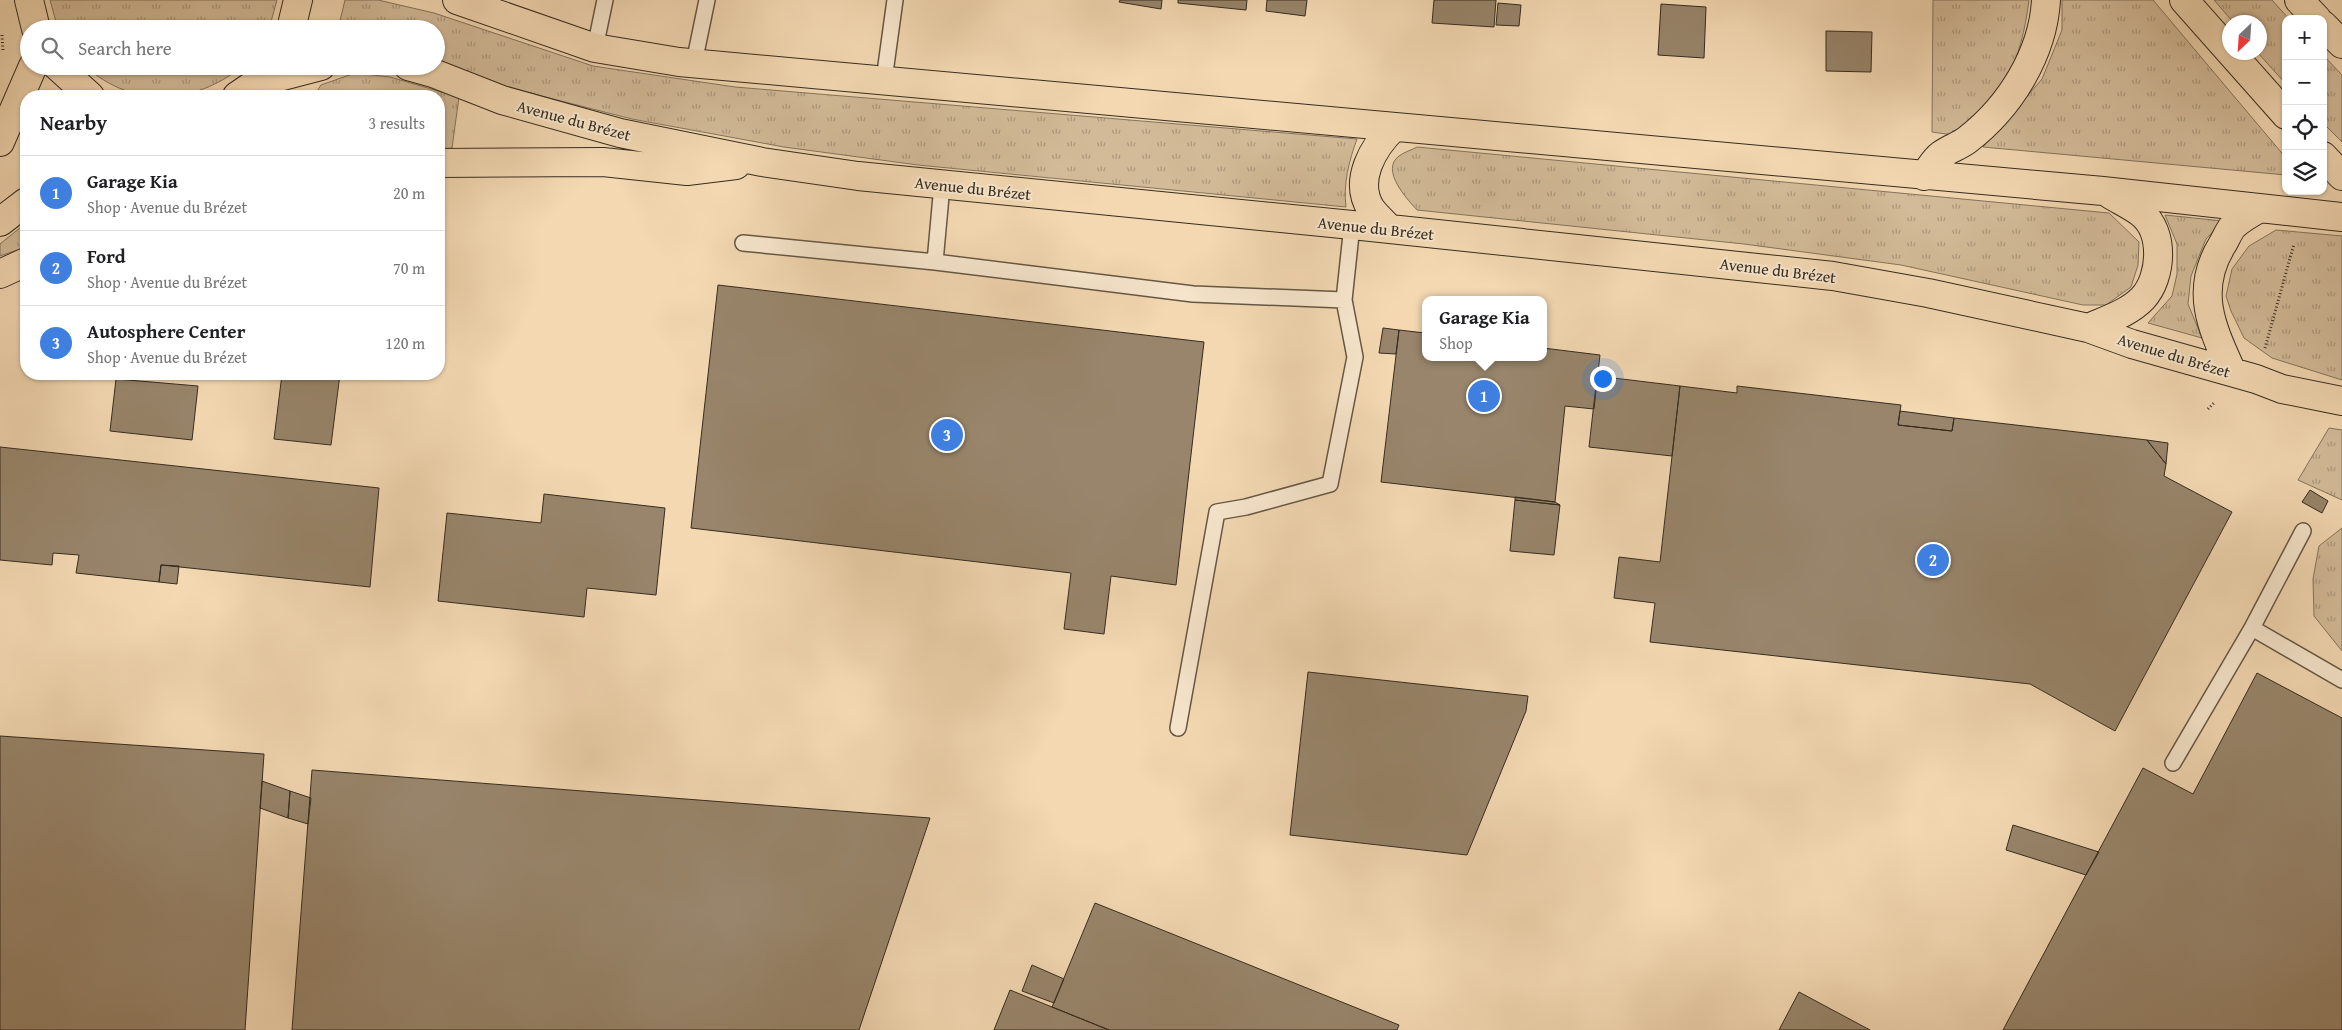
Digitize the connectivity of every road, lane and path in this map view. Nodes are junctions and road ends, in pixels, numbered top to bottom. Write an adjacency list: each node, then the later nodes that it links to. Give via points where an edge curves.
1 (29, 0): 11 (main road)
2 (298, 0): 12 (main road)
3 (605, 0): 15 (lane)
4 (707, 0): 16 (lane)
5 (895, 0): 21 (lane)
6 (2046, 0): 32 (main road, via 2037,46 2022,78 1991,117 1967,140 1939,156)
7 (2184, 0): 26 (main road)
8 (2299, 0): 10 (main road)
9 (470, 2): 15 (main road)
10 (2312, 15)
11 (34, 20)
12 (293, 20)
13 (2327, 29): 14 (main road)
14 (2342, 44)
15 (595, 48): 16 (main road)
16 (694, 63): 21 (main road)
17 (29, 75): 23 (main road)
18 (67, 75): 24 (main road)
19 (283, 75): 22 (main road)
20 (438, 75): 30 (main road, Avenue du Brézet, via 502,100 620,133)
21 (884, 80): 27 (main road)
22 (254, 82)
23 (23, 90)
24 (83, 90)
25 (20, 96): 28 (main road)
26 (2282, 110)
27 (1394, 127): 32 (main road); 42 (main road, via 1370,156 1364,192 1371,209)
28 (0, 142)
29 (2327, 160): 33 (main road)
30 (762, 162): 31 (main road, via 687,171 603,162); 34 (main road, Avenue du Brézet)
31 (445, 163)
32 (1924, 176): 35 (main road)
33 (2342, 176)
34 (942, 185): 41 (main road, Avenue du Brézet); 44 (lane)
35 (2103, 191): 37 (main road); 48 (main road, via 2142,214 2155,234 2158,258 2143,298 2124,312)
36 (20, 207): 40 (main road)
37 (2260, 208): 38 (main road); 49 (main road, via 2234,226 2214,258 2206,289 2214,332)
38 (2300, 212): 39 (main road); 49 (path, via 2297,234)
39 (2342, 217)
40 (0, 222)
41 (1352, 225): 42 (main road, Avenue du Brézet); 47 (lane)
42 (1390, 229): 48 (main road, Avenue du Brézet, via 1833,276)
43 (742, 243): 44 (lane)
44 (935, 262): 47 (lane, via 1193,294)
45 (20, 265): 46 (main road)
46 (0, 274)
47 (1344, 300): 55 (lane, via 1355,357 1330,484 1217,512)
48 (2088, 328): 49 (main road, Avenue du Brézet)
49 (2244, 376): 50 (main road, Avenue du Brézet, via 2282,390); 51 (path)
50 (2342, 401)
51 (2208, 409)
52 (2303, 531): 53 (lane)
53 (2252, 628): 54 (lane); 56 (lane)
54 (2342, 680)
55 (1178, 728)
56 (2173, 763)

